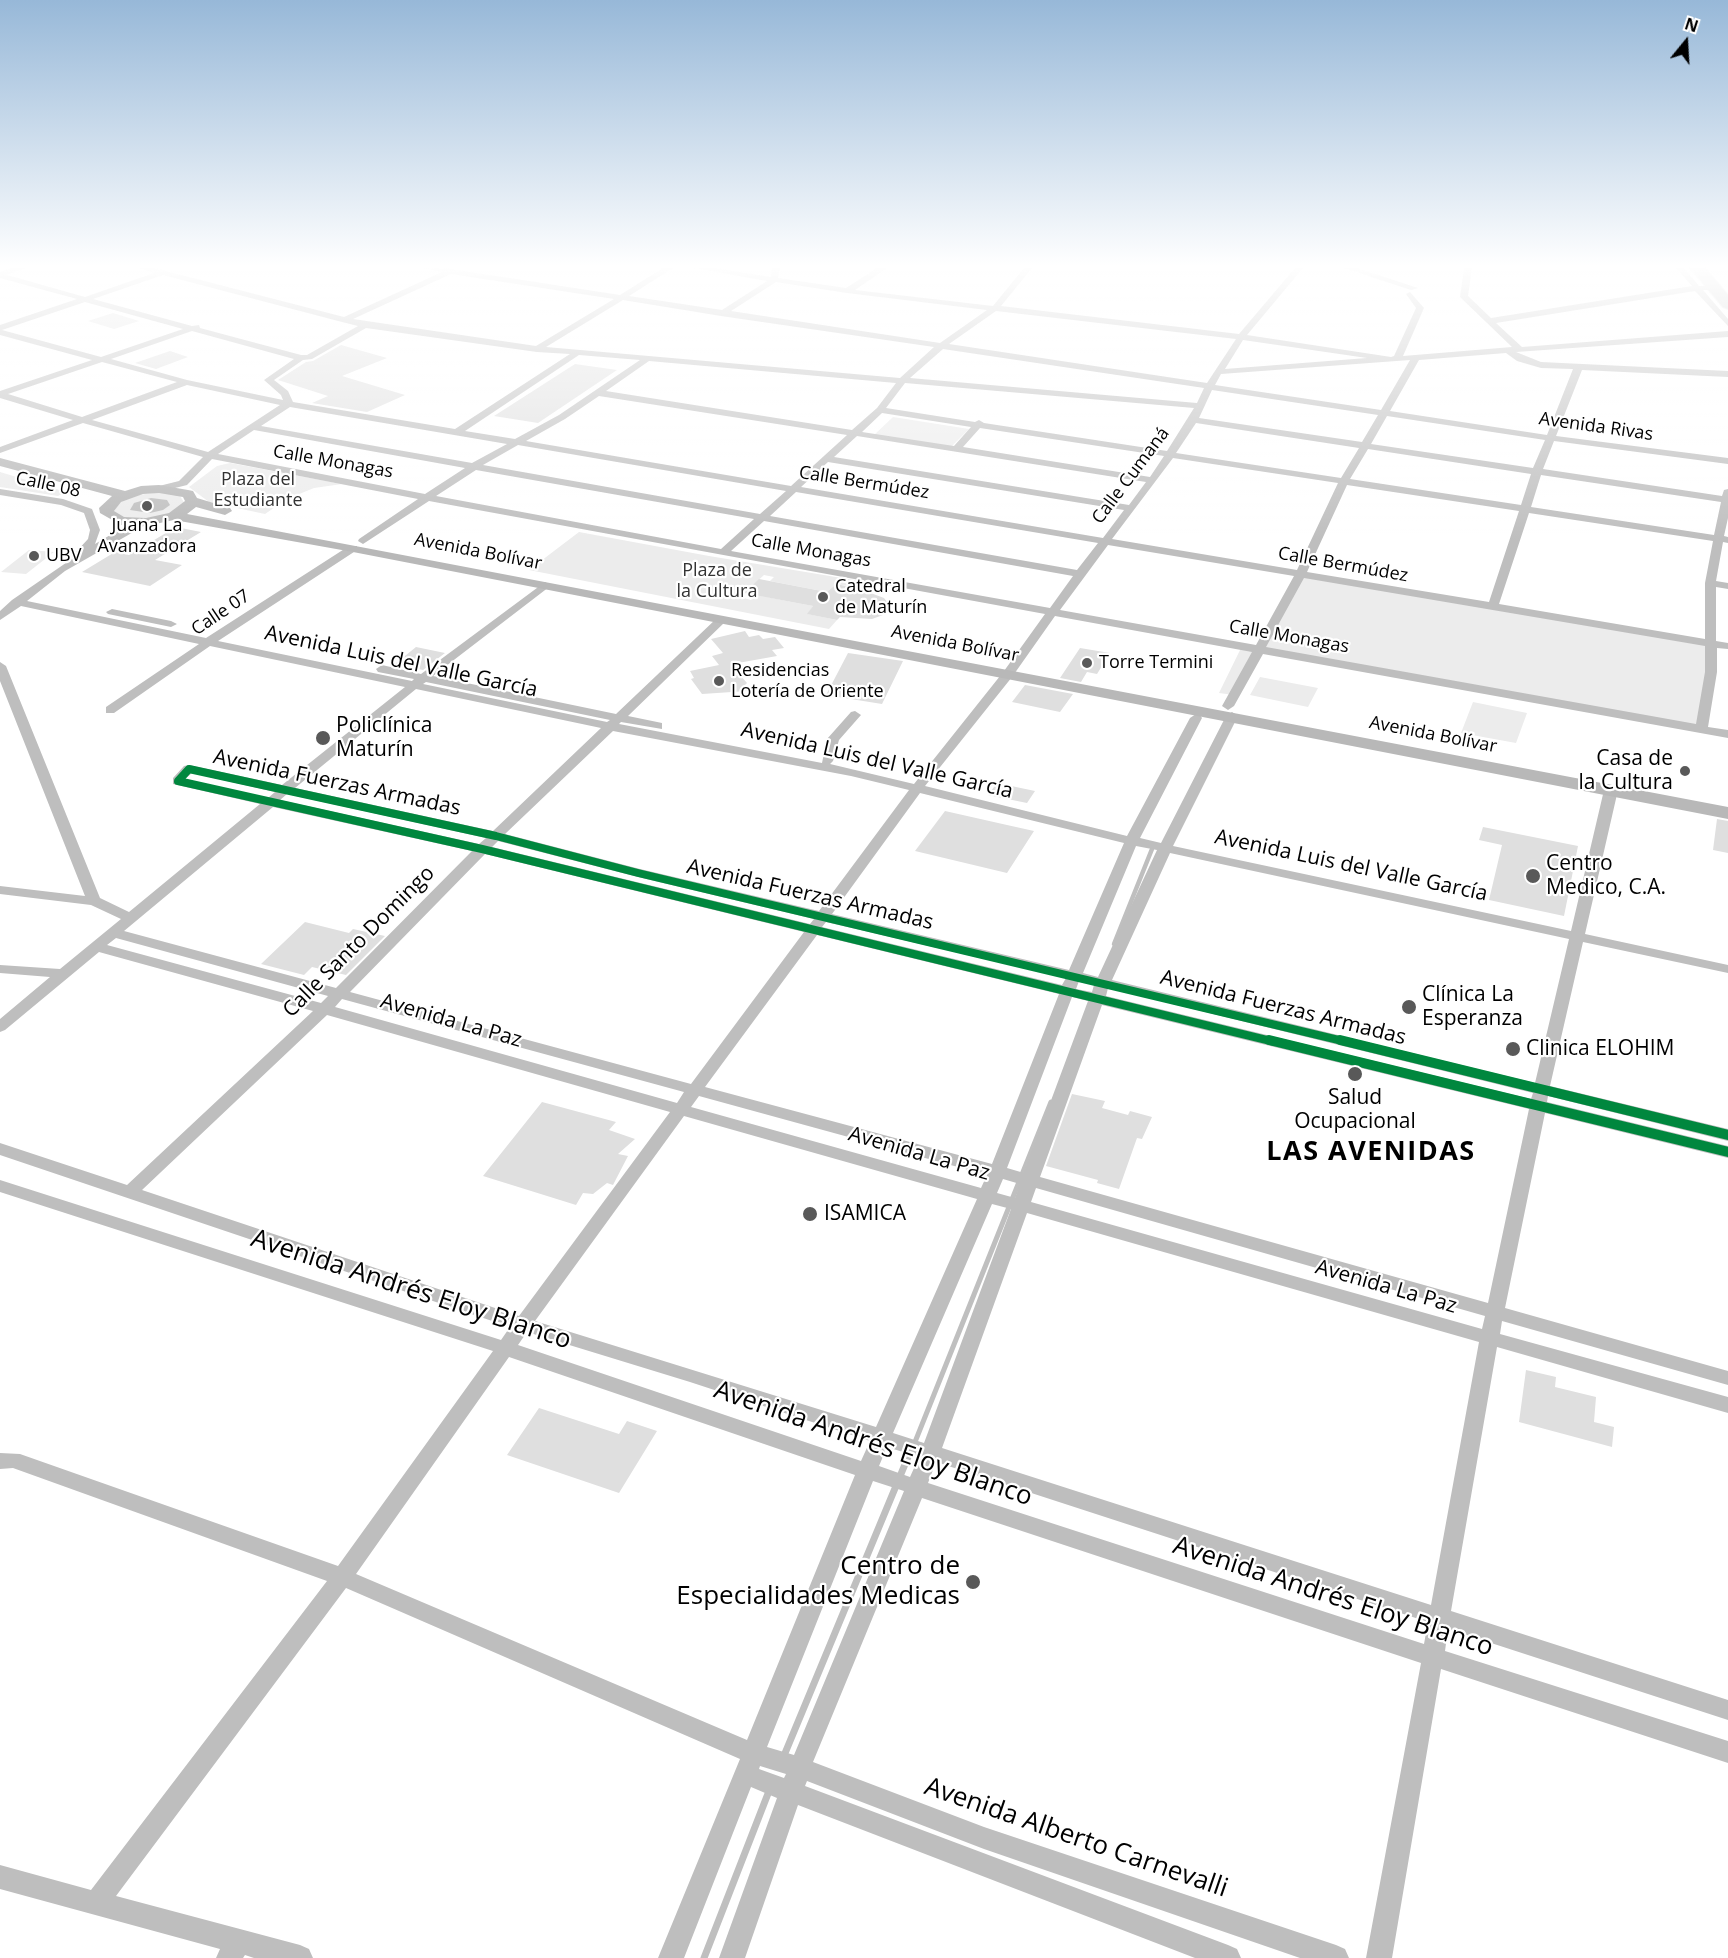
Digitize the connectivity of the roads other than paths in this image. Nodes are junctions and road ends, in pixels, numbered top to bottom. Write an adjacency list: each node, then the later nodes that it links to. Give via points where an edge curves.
1 (299, 359): 20 (street, via 268,380 285,393)
2 (568, 359): 28 (street)
3 (639, 359): 11 (street)
4 (926, 359): 15 (street)
5 (1028, 359): 17 (street, Avenida Rivas)
6 (1226, 359): 13 (street, Calle Cumaná)
7 (1389, 359): 13 (street)
8 (1415, 359): 23 (street)
9 (1521, 359): 12 (street)
10 (100, 360): 16 (street, Calle Bermúdez); 19 (street)
11 (646, 360): 15 (street); 18 (street, Calle 07)
12 (1578, 368): 14 (street); 30 (street)
13 (1218, 372): 17 (street, Calle Cumaná)
14 (1728, 374)
15 (903, 380): 21 (street); 22 (street)
16 (186, 382): 20 (street, Calle Bermúdez); 24 (street)
17 (1209, 387): 21 (street, Calle Cumaná); 23 (street, Avenida Rivas)
18 (598, 393): 29 (street); 31 (street, Calle 07)
19 (0, 395): 24 (street, Calle Monagas)
20 (288, 404): 27 (street); 28 (street, Calle Bermúdez)
21 (1199, 406): 25 (street, Calle Cumaná)
22 (880, 410): 26 (street); 29 (street)
23 (1382, 412): 30 (street, Avenida Rivas); 32 (street)
24 (82, 419): 33 (street); 36 (street, Calle Monagas)
25 (1193, 420): 32 (street); 35 (street, Calle Cumaná)
26 (979, 423): 34 (street); 35 (street)
27 (252, 427): 36 (street); 40 (street)
28 (458, 431): 31 (street, Calle Bermúdez)
29 (855, 434): 34 (street); 37 (street)
30 (1549, 438): 38 (street, Avenida Rivas); 42 (street)
31 (517, 442): 40 (street, Calle 07); 45 (street, Calle Bermúdez)
32 (1364, 446): 42 (street); 44 (street)
33 (0, 450)
34 (956, 450): 43 (street)
35 (1172, 454): 43 (street, Calle Cumaná); 44 (street)
36 (208, 456): 47 (street); 49 (street, Calle Monagas)
37 (825, 459): 45 (street); 52 (street)
38 (1728, 461)
39 (0, 462): 48 (street)
40 (476, 465): 49 (street, Calle 07); 55 (street)
41 (0, 468): 51 (street, via 83,493)
42 (1537, 471): 50 (street); 53 (street)
43 (1153, 480): 52 (street, Calle Cumaná)
44 (1344, 481): 53 (street); 63 (street)
45 (794, 488): 55 (street); 58 (street, Calle Bermúdez)
46 (0, 492): 61 (street, Calle 08, via 63,502 88,511 95,530 93,540)
47 (186, 492): 48 (street, Avenida Bolívar, via 159,489); 54 (street, via 190,506); 59 (street, Avenida Bolívar, via 203,506)
48 (125, 495): 51 (street)
49 (430, 497): 59 (street, Calle 07); 60 (street, Calle Monagas)
50 (1727, 497): 57 (street)
51 (106, 508): 56 (street, via 112,518)
52 (1130, 508): 58 (street, Calle Cumaná)
53 (1525, 510): 57 (street); 68 (street)
54 (174, 516): 56 (street); 59 (street, Avenida Bolívar)
55 (761, 518): 60 (street); 62 (street)
56 (146, 522): 61 (street)
57 (1723, 539): 64 (street)
58 (1105, 540): 62 (street, Calle Cumaná); 63 (street, Calle Bermúdez)
59 (358, 545): 65 (street, Avenida Bolívar); 72 (street, Calle 07); 77 (street, Avenida Bolívar)
60 (723, 553): 69 (street, Calle Monagas)
61 (61, 569): 67 (street)
62 (1080, 574): 69 (street, Calle Cumaná)
63 (1300, 574): 68 (street, Calle Bermúdez); 75 (street)
64 (1710, 583): 66 (street); 73 (street)
65 (545, 585): 71 (street, Avenida Bolívar); 78 (street)
66 (1728, 586)
67 (20, 599): 70 (street); 72 (street, Avenida Luis del Valle García)
68 (1493, 607): 73 (street, Calle Bermúdez)
69 (1053, 611): 75 (street, Calle Monagas); 77 (street, Calle Cumaná)
70 (0, 617)
71 (721, 620): 77 (street, Avenida Bolívar); 83 (street, Calle Santo Domingo)
72 (214, 638): 78 (street, Avenida Luis del Valle García); 79 (street, Calle 07)
73 (1712, 643): 74 (street, Calle Bermúdez); 84 (street)
74 (1728, 646)
75 (1258, 648): 80 (street); 84 (street, Calle Monagas)
76 (0, 666): 98 (street)
77 (1011, 670): 80 (street, Avenida Bolívar); 87 (street, Calle Cumaná)
78 (418, 682): 83 (street, Avenida Luis del Valle García); 88 (street)
79 (110, 710)
80 (1230, 711): 89 (street, Avenida Bolívar); 90 (street, Avenida Bolívar); 95 (street)
81 (855, 715): 86 (street, via 833,739)
82 (1196, 718): 94 (street)
83 (613, 722): 86 (street, Avenida Luis del Valle García); 87 (street, Avenida Luis del Valle García); 93 (street, Calle Santo Domingo)
84 (1701, 729): 85 (street, Calle Monagas)
85 (1728, 734)
86 (827, 761): 87 (street, Avenida Luis del Valle García)
87 (920, 787): 94 (street, Avenida Luis del Valle García); 100 (street, Calle Cumaná)
88 (286, 789): 91 (street); 91 (street, Avenida Fuerzas Armadas, via 189,769 179,777 178,782); 93 (street, Avenida Fuerzas Armadas)
89 (1611, 790): 92 (street, Avenida Bolívar); 101 (street)
90 (1728, 802)
91 (270, 803): 96 (street, Avenida Fuerzas Armadas); 99 (street)
92 (1728, 813)
93 (496, 836): 96 (street, Calle Santo Domingo); 100 (street, Avenida Fuerzas Armadas)
94 (1134, 836): 95 (street, Avenida Luis del Valle García); 108 (street)
95 (1167, 843): 101 (street, Avenida Luis del Valle García); 109 (street)
96 (482, 849): 100 (street, Avenida Fuerzas Armadas); 110 (street, Calle Santo Domingo)
97 (0, 890): 98 (street)
98 (94, 901): 99 (street)
99 (131, 918): 102 (street)
100 (819, 923): 108 (street, Avenida Fuerzas Armadas); 113 (street, Calle Cumaná)
101 (1578, 931): 104 (street, Avenida Luis del Valle García); 106 (street, Avenida Luis del Valle García); 114 (street)
102 (114, 933): 103 (street); 110 (street, Avenida La Paz)
103 (97, 947): 107 (street); 111 (street, Avenida La Paz)
104 (1728, 959)
105 (0, 969): 107 (street)
106 (1728, 969)
107 (65, 974): 112 (street)
108 (1072, 984): 109 (street, Avenida Fuerzas Armadas); 119 (street)
109 (1099, 990): 114 (street, Avenida Fuerzas Armadas); 119 (street)
110 (340, 992): 111 (street, Calle Santo Domingo); 113 (street, Avenida La Paz)
111 (324, 1009): 115 (street, Avenida La Paz); 121 (street, Calle Santo Domingo)
112 (0, 1027)
113 (697, 1089): 115 (street, Calle Cumaná); 119 (street, Avenida La Paz)
114 (1540, 1098): 116 (street, Avenida Fuerzas Armadas); 118 (street, Avenida Fuerzas Armadas); 124 (street)
115 (682, 1109): 122 (street, Avenida La Paz); 125 (street, Calle Cumaná)
116 (1728, 1135)
117 (0, 1149): 121 (street, Avenida Andrés Eloy Blanco)
118 (1728, 1152)
119 (1019, 1177): 122 (street); 123 (street); 124 (street, Avenida La Paz)
120 (0, 1186): 127 (street, Avenida Andrés Eloy Blanco)
121 (129, 1193): 125 (street, Avenida Andrés Eloy Blanco)
122 (986, 1197): 123 (street, Avenida La Paz); 130 (street)
123 (1015, 1205): 126 (street, Avenida La Paz); 131 (street)
124 (1496, 1314): 126 (street); 128 (street, Avenida La Paz)
125 (523, 1324): 127 (street, Calle Cumaná); 130 (street, Avenida Andrés Eloy Blanco)
126 (1489, 1340): 129 (street, Avenida La Paz); 136 (street)
127 (505, 1348): 133 (street, Avenida Andrés Eloy Blanco); 135 (street, Calle Cumaná)
128 (1728, 1378)
129 (1728, 1405)
130 (884, 1438): 131 (street, Avenida Andrés Eloy Blanco); 133 (street)
131 (927, 1452): 134 (street); 136 (street, Avenida Andrés Eloy Blanco)
132 (0, 1461): 135 (street, via 13,1460)
133 (869, 1470): 134 (street, Avenida Andrés Eloy Blanco); 140 (street)
134 (913, 1486): 137 (street, Avenida Andrés Eloy Blanco); 141 (street)
135 (342, 1577): 140 (street); 143 (street, Calle Cumaná)
136 (1440, 1619): 137 (street); 138 (street, Avenida Andrés Eloy Blanco)
137 (1434, 1659): 139 (street, Avenida Andrés Eloy Blanco); 150 (street)
138 (1728, 1710)
139 (1728, 1752)
140 (751, 1764): 141 (street); 146 (street)
141 (793, 1778): 147 (street); 148 (street); 149 (street, Avenida Alberto Carnevalli, via 984,1838)
142 (0, 1877): 143 (street)
143 (95, 1904): 144 (street)
144 (234, 1950): 145 (street)
145 (300, 1958)
146 (671, 1958)
147 (732, 1958)
148 (1228, 1958)
149 (1336, 1958)
150 (1380, 1958)

